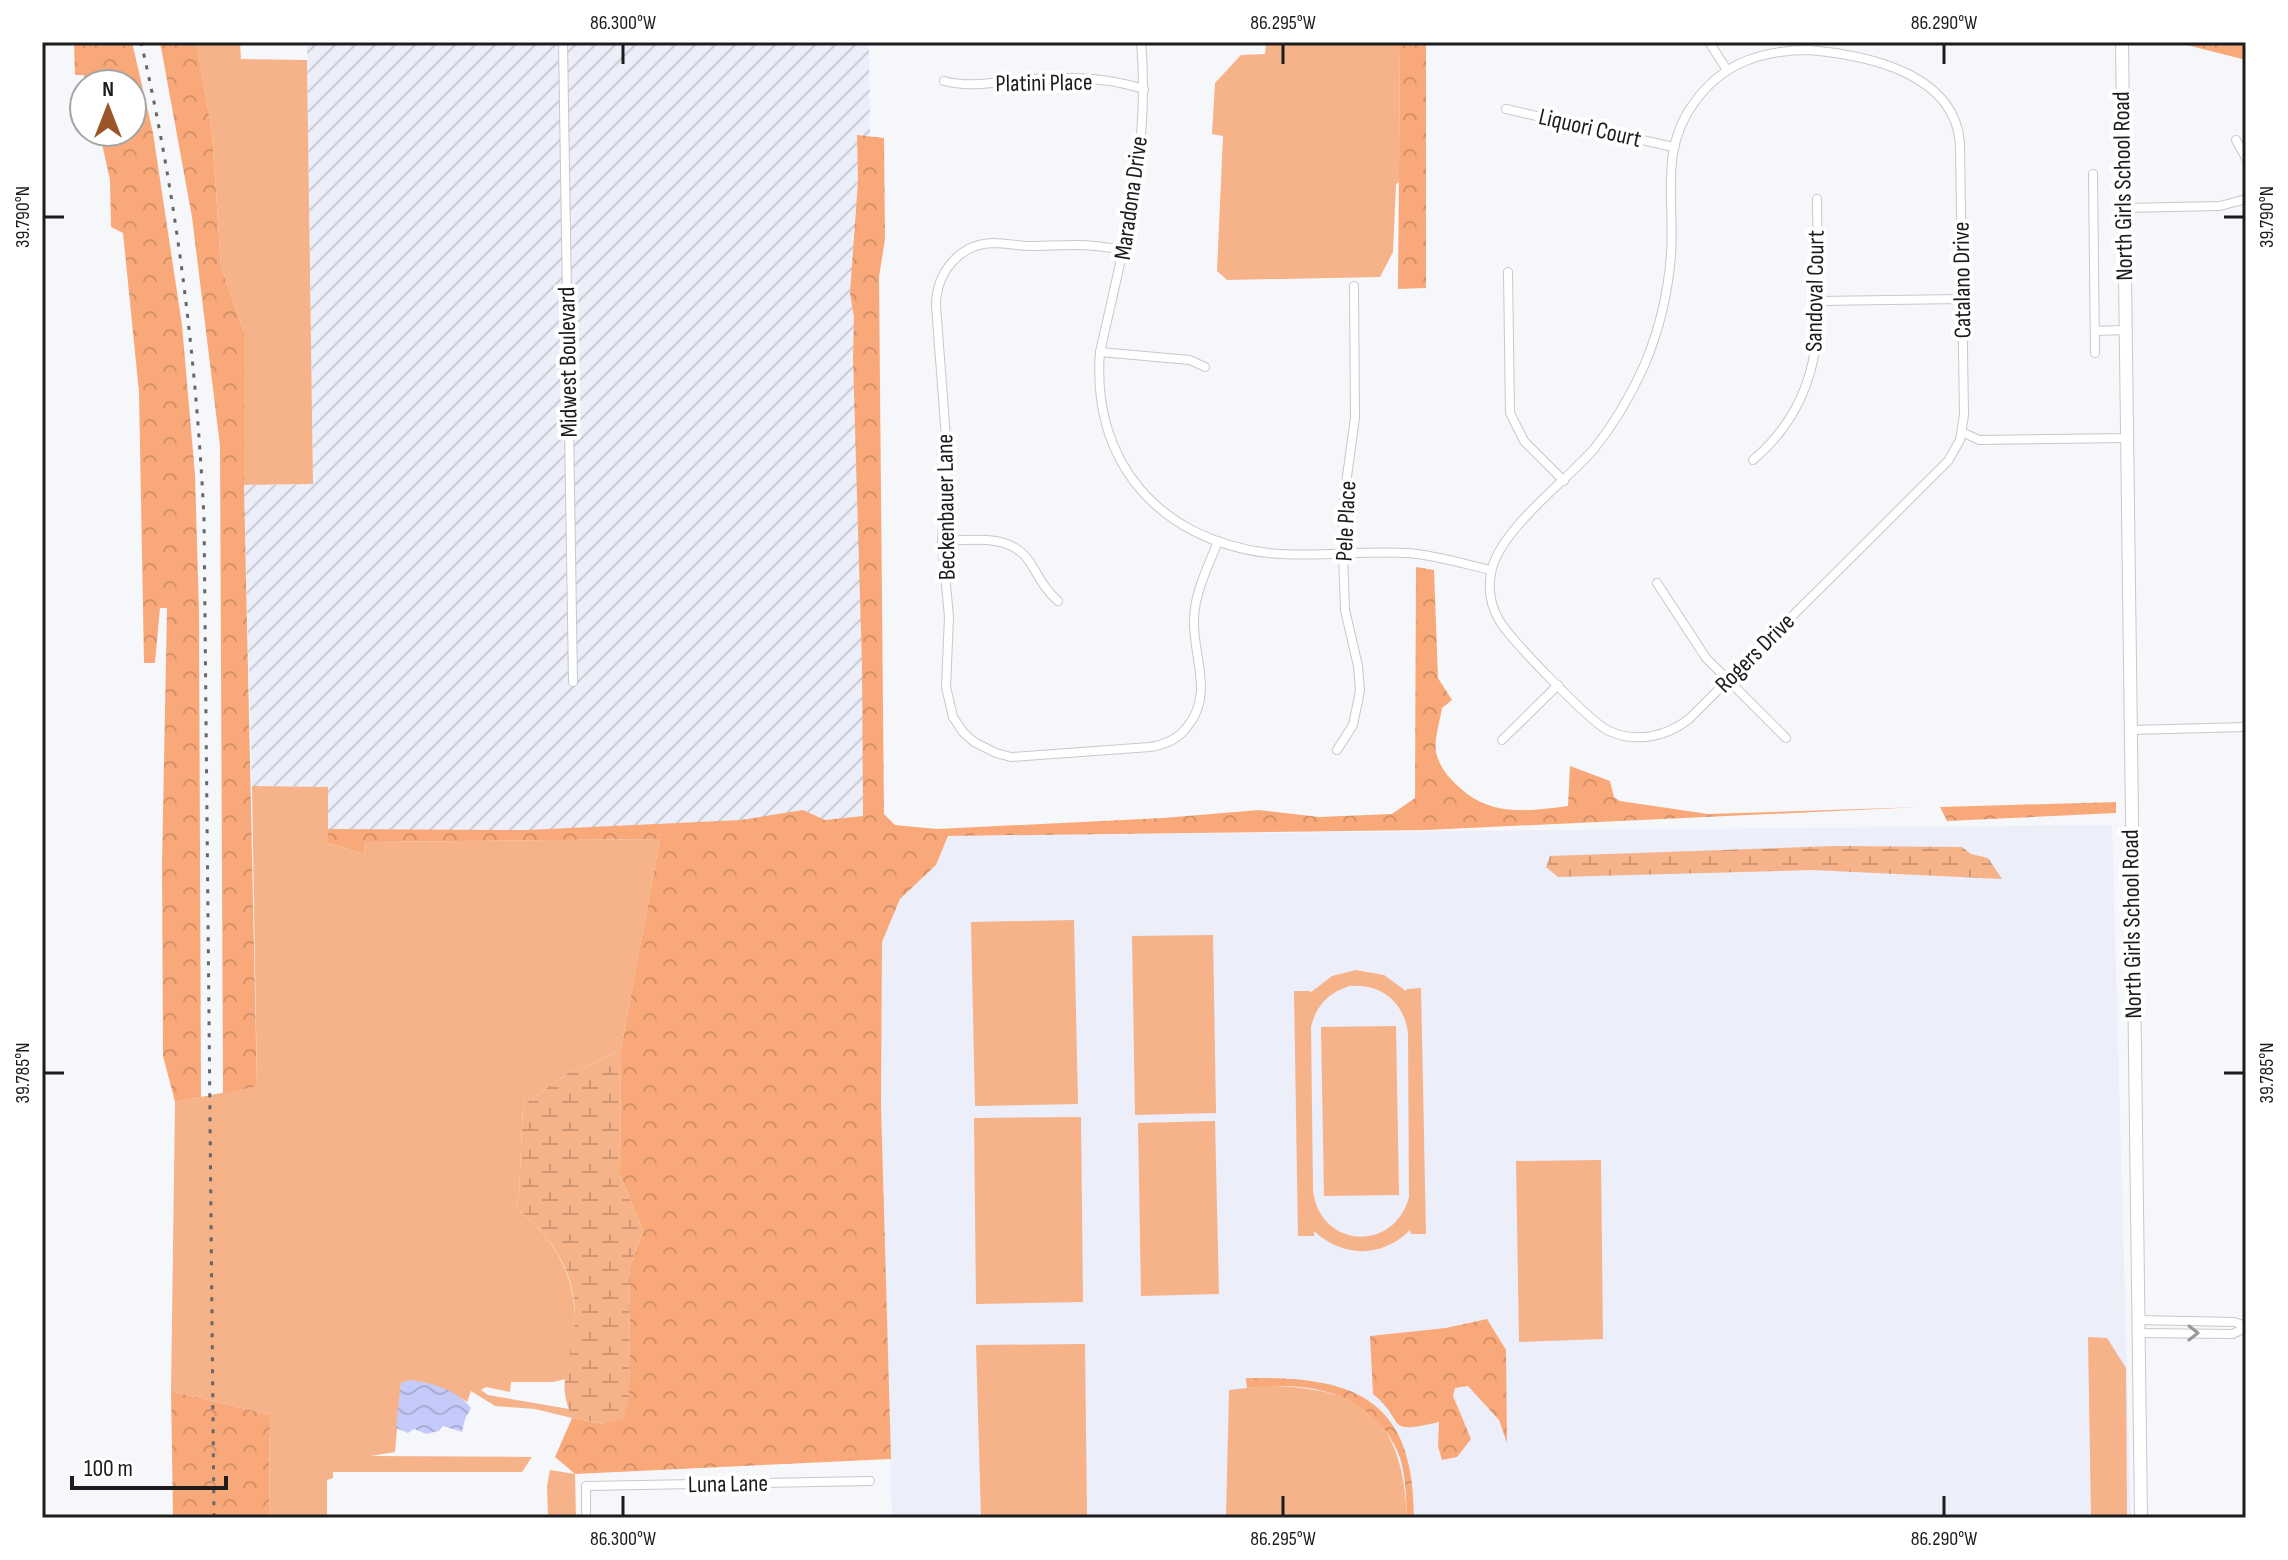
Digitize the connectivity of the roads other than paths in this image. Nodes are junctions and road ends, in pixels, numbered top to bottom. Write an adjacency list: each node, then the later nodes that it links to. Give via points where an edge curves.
1 (563, 42): 37 (street, Midwest Boulevard)
2 (1141, 42): 7 (street, Maradona Drive)
3 (1709, 42): 5 (street)
4 (2122, 42): 15 (main road, North Girls School Road)
5 (1727, 70): 10 (street, via 1694,102); 19 (street, Catalano Drive, via 1754,56 1828,52 1905,73 1946,101 1958,127)
6 (944, 81): 7 (street, Platini Place, via 963,86 1078,79)
7 (1144, 89): 16 (street, Maradona Drive)
8 (1506, 109): 10 (street, Liquori Court)
9 (2236, 140): 11 (street)
10 (1673, 147): 29 (street, via 1664,304 1627,400)
11 (2246, 158)
12 (2093, 174): 22 (street, North Girls School Road)
13 (1817, 199): 20 (street, Sandoval Court)
14 (2246, 199): 15 (street, via 2220,206)
15 (2124, 208): 21 (main road, North Girls School Road)
16 (1125, 251): 23 (street, Maradona Drive); 30 (street, Beckenbauer Lane, via 1087,243 979,246 946,269 936,302 948,464)
17 (1508, 272): 29 (street, via 1510,413 1524,441)
18 (1354, 286): 32 (street, Pele Place, via 1355,418)
19 (1962, 299): 20 (street); 26 (street, Catalano Drive)
20 (1817, 301): 28 (street, Sandoval Court, via 1816,350 1805,392 1781,433)
21 (2125, 330): 22 (street); 27 (main road, North Girls School Road)
22 (2095, 331): 24 (street, North Girls School Road)
23 (1100, 352): 25 (street, via 1190,360); 31 (street, Maradona Drive, via 1102,412 1122,465 1164,511)
24 (2095, 353)
25 (1205, 367)
26 (1962, 432): 27 (street, via 1979,440); 36 (street, Rogers Drive, via 1948,461)
27 (2126, 438): 40 (main road, North Girls School Road)
28 (1753, 460)
29 (1564, 481): 33 (street, via 1503,542)
30 (942, 541): 31 (street, Beckenbauer Lane, via 949,617 947,698 956,723 980,746 1023,757 1162,745 1192,721 1201,685 1194,612); 35 (street, via 1007,544 1023,554)
31 (1218, 541): 32 (street, Maradona Drive, via 1266,553)
32 (1343, 553): 33 (street, Maradona Drive, via 1409,553); 43 (street, Pele Place, via 1345,610 1360,686 1354,720)
33 (1491, 570): 38 (street, Rogers Drive, via 1498,618)
34 (1657, 583): 36 (street, via 1698,648)
35 (1058, 601)
36 (1728, 680): 38 (street, Rogers Drive, via 1685,723 1646,738 1623,736 1597,724); 41 (street)
37 (573, 682)
38 (1558, 685): 42 (street)
39 (2246, 727): 40 (street)
40 (2130, 730): 44 (main road, North Girls School Road)
41 (1786, 738)
42 (1502, 740)
43 (1337, 750)
44 (2138, 1327): 45 (street, via 2234,1322); 48 (main road, North Girls School Road)
45 (2246, 1327)
46 (870, 1481): 47 (street, Luna Lane, via 586,1486)
47 (586, 1518)
48 (2141, 1518)

